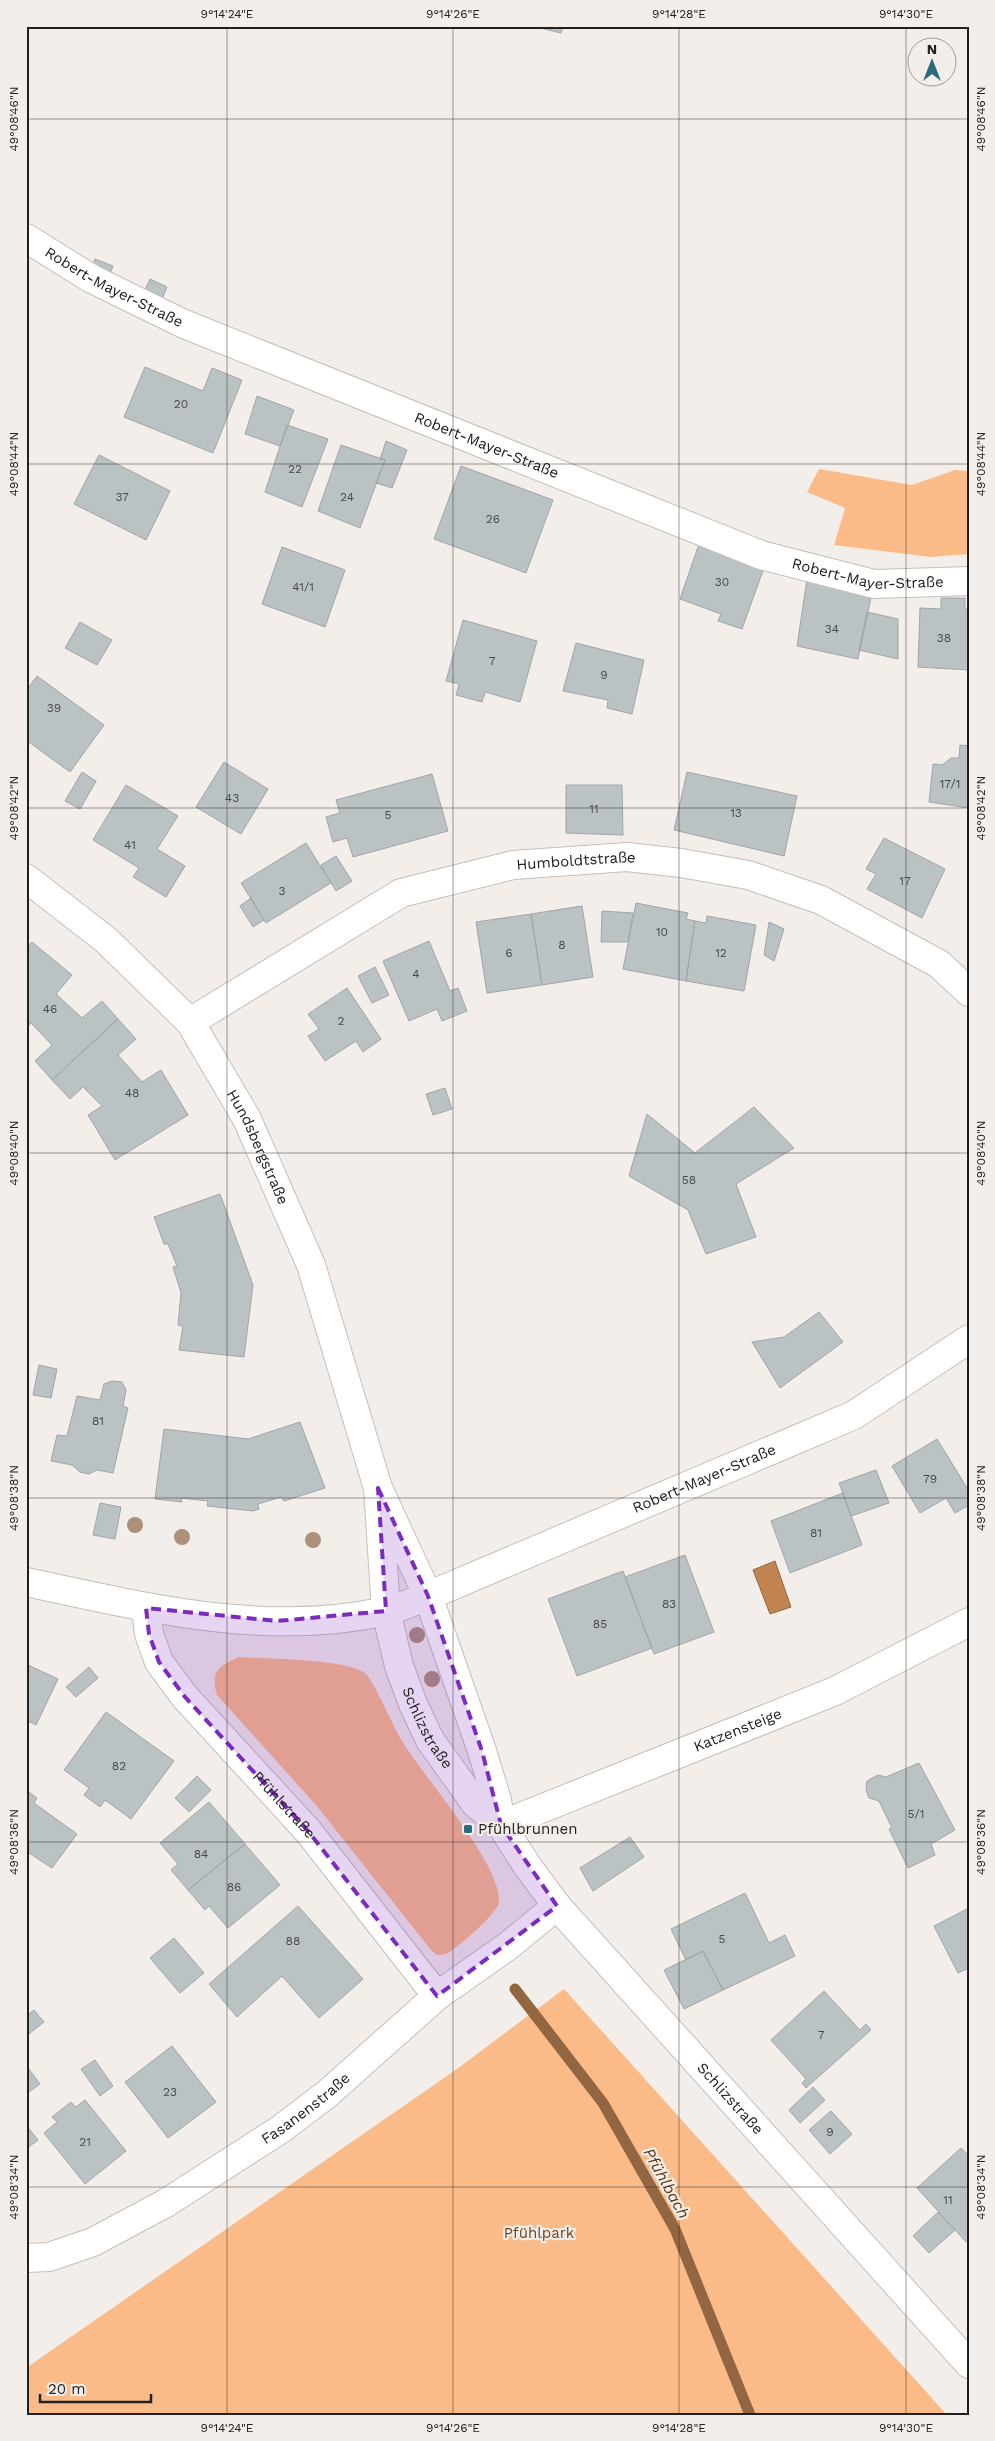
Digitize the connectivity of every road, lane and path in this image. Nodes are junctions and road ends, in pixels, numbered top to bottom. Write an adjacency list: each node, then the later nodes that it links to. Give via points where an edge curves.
1 (26, 238): 2 (street, Robert-Mayer-Straße, via 92,279 184,324 761,555 874,584)
2 (969, 581)
3 (26, 878): 5 (street, Hundsbergstraße, via 106,940)
4 (969, 992): 5 (street, Humboldtstraße, via 939,964 822,900 748,875 626,857 513,865 401,893)
5 (190, 1022): 7 (street, Hundsbergstraße, via 247,1119 311,1265)
6 (969, 1338): 9 (street, Robert-Mayer-Straße, via 854,1415)
7 (378, 1488): 9 (street, Hundsbergstraße); 11 (street, Hundsbergstraße)
8 (26, 1582): 10 (street)
9 (428, 1596): 11 (street); 13 (street, Schlizstraße, via 482,1751)
10 (146, 1608): 11 (street, via 210,1617 277,1621 330,1619); 15 (street, Pfühlstraße, via 149,1634 159,1662 169,1676 308,1831)
11 (386, 1611): 13 (street, Schlizstraße, via 399,1666 430,1740 475,1803)
12 (969, 1622): 13 (street, Katzensteige, via 835,1691)
13 (501, 1825): 14 (street, Schlizstraße)
14 (556, 1906): 15 (street, Fasanenstraße, via 508,1946); 17 (street, Schlizstraße)
15 (437, 1996): 16 (street, Fasanenstraße, via 328,2094 281,2129 166,2203 93,2242 49,2257)
16 (26, 2258)
17 (969, 2364)

